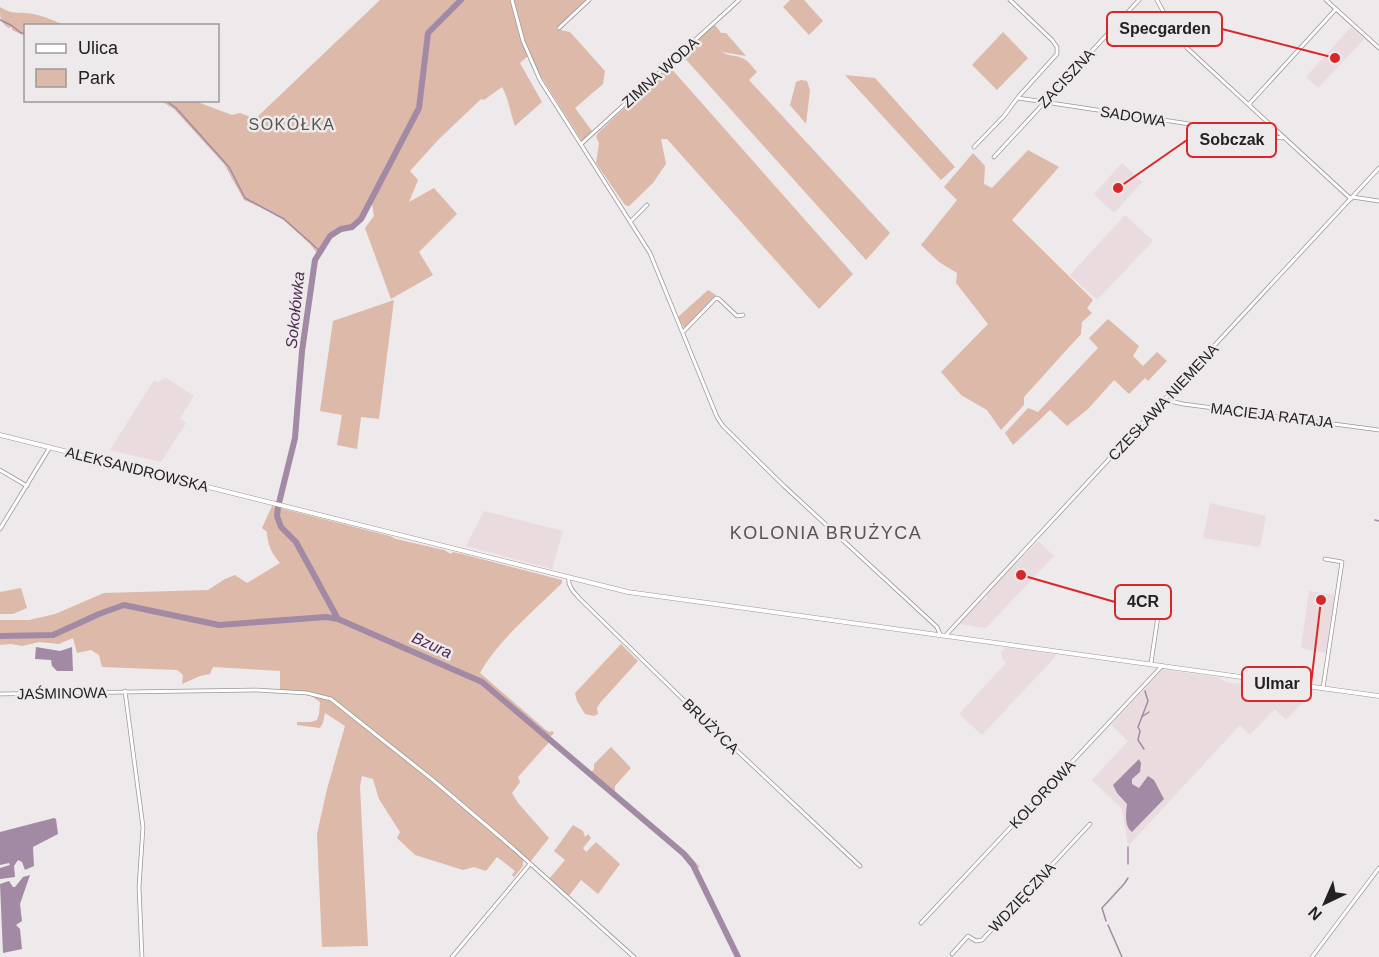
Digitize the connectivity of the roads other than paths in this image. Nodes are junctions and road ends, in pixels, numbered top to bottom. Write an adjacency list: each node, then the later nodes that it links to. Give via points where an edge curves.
1 (512, 0): 15 (street, via 534,68)
2 (589, 0): 9 (street)
3 (739, 0): 15 (street, ZIMNA WODA)
4 (1010, 0): 11 (street, via 1058,50)
5 (1139, 0): 12 (street, ZACISZNA)
6 (1157, 0): 13 (street, via 1187,48)
7 (1326, 0): 8 (street)
8 (1336, 9): 10 (street); 13 (street)
9 (559, 28)
10 (1379, 48)
11 (1018, 98): 12 (street, SADOWA); 16 (street)
12 (1044, 103): 14 (street, SADOWA); 17 (street, ZACISZNA)
13 (1250, 106): 14 (street)
14 (1284, 138): 19 (street)
15 (581, 144): 22 (street)
16 (974, 147)
17 (994, 157)
18 (1379, 168): 19 (street, CZESŁAWA NIEMENA)
19 (1351, 198): 20 (street); 25 (street, CZESŁAWA NIEMENA)
20 (1379, 201)
21 (647, 205): 22 (street)
22 (631, 221): 24 (street, via 650,253)
23 (742, 315): 24 (street, via 737,316 716,298)
24 (683, 332): 35 (street, via 723,426)
25 (1165, 400): 26 (street, MACIEJA RATAJA); 36 (street, CZESŁAWA NIEMENA)
26 (1379, 430)
27 (0, 435): 28 (main road, ALEKSANDROWSKA)
28 (50, 447): 30 (street); 33 (main road, ALEKSANDROWSKA)
29 (0, 470): 30 (street)
30 (27, 486): 31 (street)
31 (0, 529)
32 (1325, 559): 39 (street, via 1342,562)
33 (568, 580): 35 (main road, ALEKSANDROWSKA, via 628,592); 45 (street, BRUŻYCA, via 579,598)
34 (1162, 589): 37 (street)
35 (940, 634): 36 (main road, ALEKSANDROWSKA)
36 (946, 635): 37 (main road, ALEKSANDROWSKA)
37 (1151, 663): 38 (main road, ALEKSANDROWSKA)
38 (1163, 665): 39 (main road, ALEKSANDROWSKA); 47 (street, KOLOROWA)
39 (1323, 687): 42 (main road, ALEKSANDROWSKA)
40 (125, 692): 41 (street, JAŚMINOWA); 44 (street, JAŚMINOWA, via 275,690 331,699 418,767); 49 (street, via 142,827 138,888)
41 (0, 694)
42 (1379, 696)
43 (1090, 824): 48 (street, WDZIĘCZNA, via 982,940 968,936)
44 (530, 864): 50 (street); 51 (street, JAŚMINOWA)
45 (860, 866)
46 (1379, 868): 52 (street)
47 (921, 923)
48 (952, 954)
49 (142, 957)
50 (452, 957)
51 (634, 957)
52 (1312, 957)

